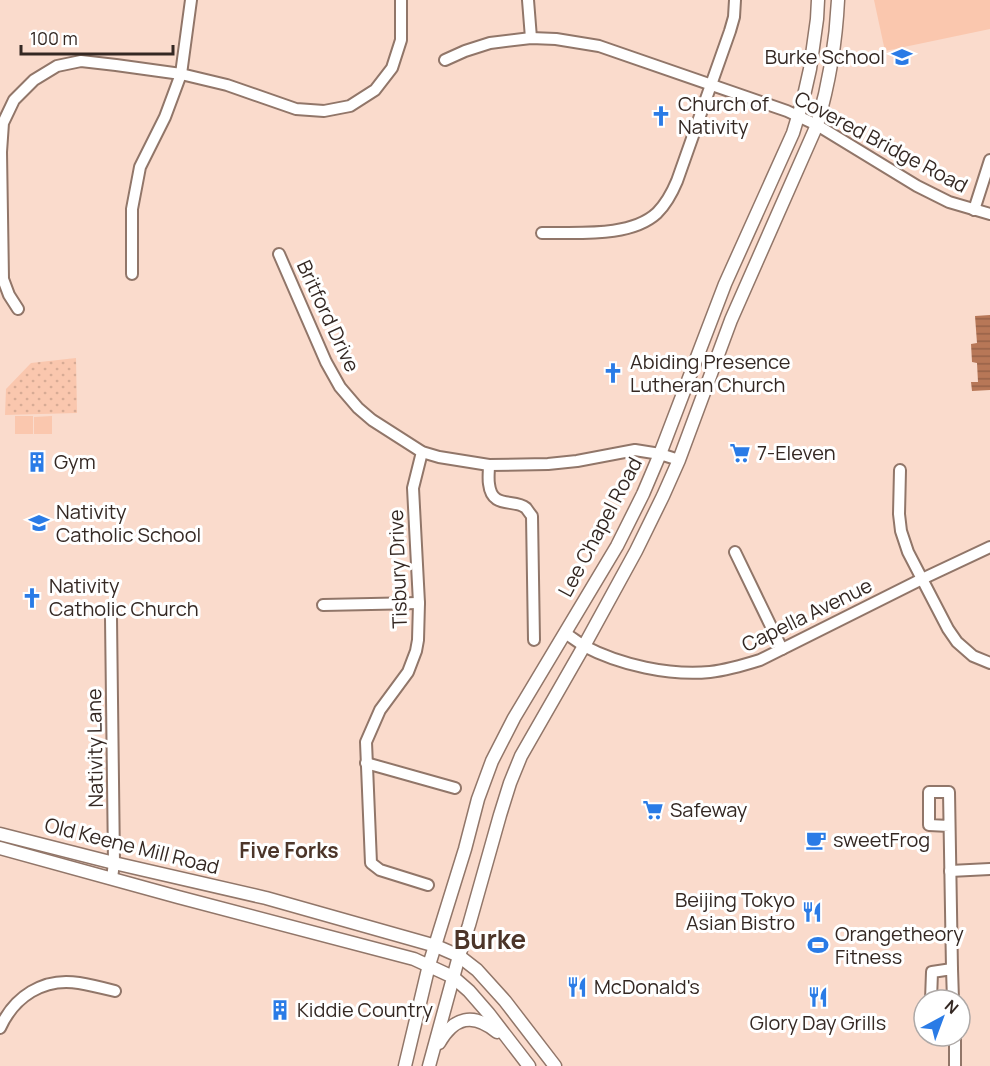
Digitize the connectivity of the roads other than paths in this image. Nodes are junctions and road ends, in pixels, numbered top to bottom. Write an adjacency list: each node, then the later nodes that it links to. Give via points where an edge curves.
1 (191, 0): 9 (street)
2 (401, 0): 9 (street, via 401,40 392,68 375,90 350,105 324,111 296,109)
3 (528, 0): 7 (street)
4 (735, 0): 10 (street, via 734,17)
5 (818, 0): 11 (main road, Lee Chapel Road, via 810,69)
6 (838, 0): 12 (main road, Lee Chapel Road, via 831,66)
7 (531, 38): 8 (street, Covered Bridge Road, via 490,43); 10 (street, Covered Bridge Road, via 598,46)
8 (445, 60)
9 (181, 74): 18 (street, via 140,167 132,209); 19 (street, via 81,61 57,66 34,80 14,100 3,123 1,152 3,279)
10 (711, 86): 11 (street, Covered Bridge Road); 16 (street, via 677,181 656,213 644,223 618,231)
11 (798, 117): 12 (street, Covered Bridge Road); 21 (main road, Lee Chapel Road, via 720,295)
12 (817, 125): 14 (street, Covered Bridge Road, via 917,186); 22 (main road, Lee Chapel Road, via 731,320)
13 (990, 160): 14 (street)
14 (974, 210): 15 (street, Covered Bridge Road)
15 (990, 214)
16 (542, 233)
17 (279, 254): 20 (street, Britford Drive, via 340,387 372,420)
18 (132, 274)
19 (18, 309)
20 (422, 452): 23 (street, Britford Drive); 28 (street, Tisbury Drive, via 413,488)
21 (660, 453): 22 (street, Britford Drive); 23 (street, Britford Drive, via 634,450 568,462); 31 (main road, Lee Chapel Road, via 617,546)
22 (679, 460): 33 (main road, Lee Chapel Road, via 652,520)
23 (489, 465): 32 (street, via 491,493 498,501 526,508 532,516)
24 (900, 470): 27 (street, via 902,531)
25 (990, 547): 27 (street, Capella Avenue)
26 (735, 552): 34 (street)
27 (922, 579): 34 (street, Capella Avenue); 35 (street, via 957,642 973,656)
28 (419, 603): 29 (street); 36 (street, Tisbury Drive, via 416,651 408,672 380,710 366,742)
29 (323, 606)
30 (111, 618): 41 (street, Nativity Lane)
31 (565, 633): 33 (street, Capella Avenue); 46 (main road, Lee Chapel Road, via 492,762)
32 (534, 640)
33 (584, 646): 34 (street, Capella Avenue, via 610,658 685,673 738,667); 47 (main road, Lee Chapel Road, via 526,746 510,783)
34 (782, 649)
35 (990, 663)
36 (366, 763): 37 (street); 45 (street, Tisbury Drive, via 371,863 380,870)
37 (455, 788)
38 (949, 826): 43 (street)
39 (0, 834): 41 (main road, Old Keene Mill Road)
40 (0, 848): 44 (main road, Old Keene Mill Road)
41 (114, 863): 44 (street, Nativity Lane); 46 (main road, Old Keene Mill Road, via 266,898)
42 (990, 869): 43 (street)
43 (950, 871): 49 (street)
44 (112, 878): 48 (main road, Old Keene Mill Road)
45 (428, 885)
46 (436, 946): 47 (main road, Old Keene Mill Road); 48 (main road, Lee Chapel Road)
47 (459, 956): 50 (main road, Lee Chapel Road); 60 (main road, Old Keene Mill Road, via 505,1001)
48 (429, 965): 50 (main road, Old Keene Mill Road); 58 (main road, Lee Chapel Road)
49 (952, 969): 51 (street, via 932,972); 52 (street)
50 (453, 977): 55 (main road, Old Keene Mill Road); 57 (main road, Lee Chapel Road)
51 (931, 988)
52 (953, 988)
53 (115, 991): 54 (street, via 78,982 42,986 20,999)
54 (0, 1028)
55 (514, 1047): 57 (main road, via 483,1022 463,1020 440,1040); 59 (main road, Old Keene Mill Road)
56 (955, 1048): 61 (street)
57 (430, 1061)
58 (405, 1066)
59 (529, 1066)
60 (555, 1066)
61 (955, 1066)

